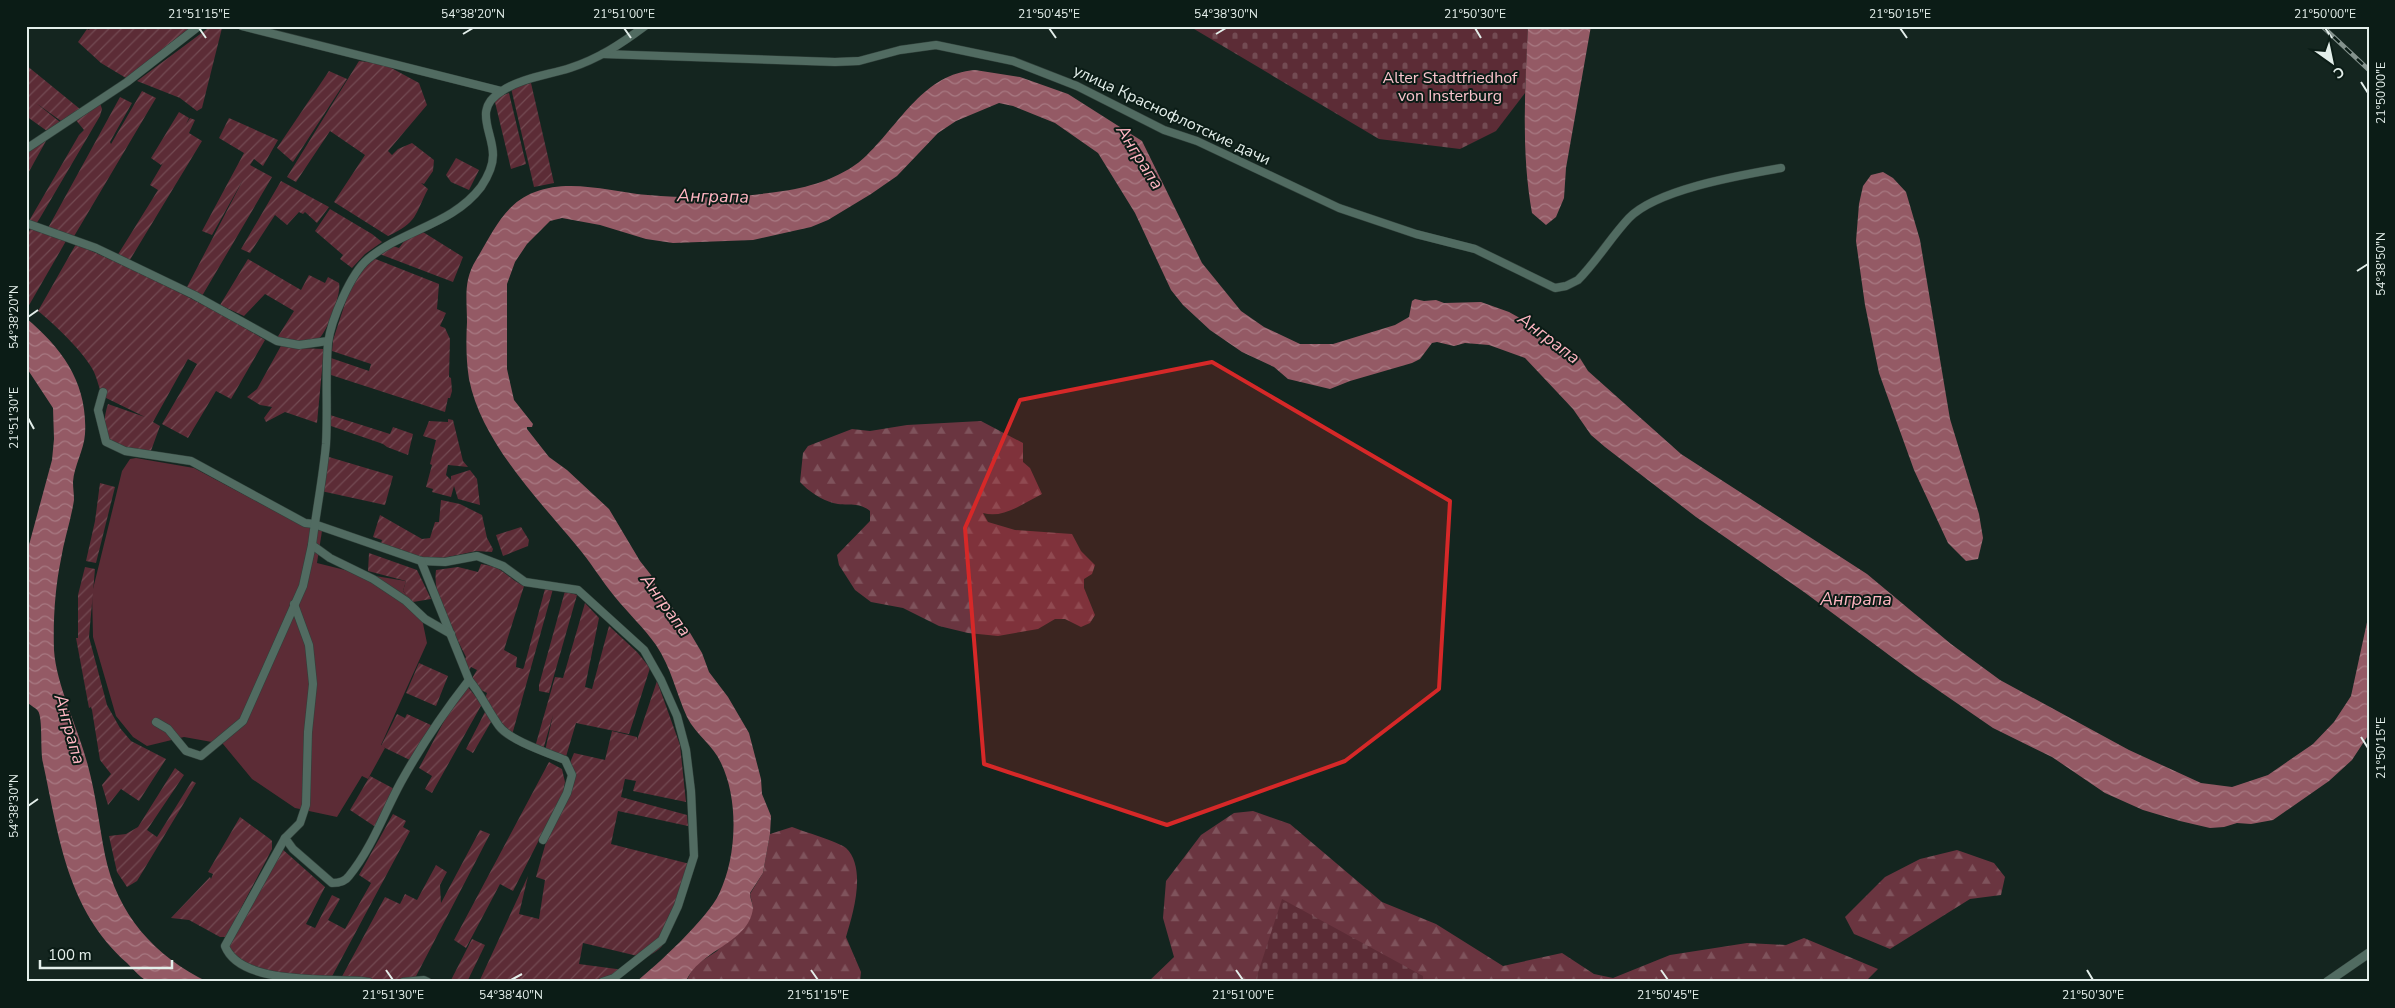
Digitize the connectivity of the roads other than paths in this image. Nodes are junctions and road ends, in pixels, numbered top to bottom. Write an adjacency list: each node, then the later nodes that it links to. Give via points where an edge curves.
1 (199, 26): 6 (street, via 127,82)
2 (242, 26): 5 (street)
3 (645, 26): 4 (street)
4 (603, 54): 5 (street, улица Краснофлотские дачи); 7 (street, улица Краснофлотские дачи, via 835,62 859,61 900,50 936,46 1013,61 1077,86 1164,130 1197,141 1339,208 1475,249 1555,288 1578,280 1641,208 1691,187)
5 (501, 91): 9 (street, via 488,106 485,118 493,156 490,172 482,186 440,222 390,244 357,269 342,299)
6 (26, 148)
7 (1781, 168)
8 (26, 223): 9 (street, via 96,248 194,295 276,341 299,345)
9 (328, 341): 11 (street, via 326,446)
10 (103, 392): 11 (street, via 98,410 106,442 125,451 191,462 305,523)
11 (314, 524): 12 (street); 13 (street)
12 (312, 545): 14 (street, via 303,586); 15 (street, via 330,558 373,579 406,601 425,619)
13 (420, 561): 15 (street); 24 (street, via 446,562 477,556 503,566 525,582 578,590 644,650 662,680 677,716 686,750 694,856 678,906 662,940 614,978)
14 (294, 604): 17 (street, via 243,721 215,745 201,756 193,754 186,751 168,728); 18 (street, via 309,645 313,684 306,805 300,823)
15 (451, 634): 16 (street)
16 (469, 680): 18 (street, via 429,735 348,878 332,883); 19 (street, via 500,728 532,747 565,760 572,775 567,793)
17 (156, 722)
18 (285, 838): 21 (street, via 225,946 228,956 239,965 260,972)
19 (543, 840)
20 (2369, 953): 25 (street)
21 (369, 982)
22 (404, 982): 23 (street)
23 (428, 982)
24 (602, 982)
25 (2327, 982)

